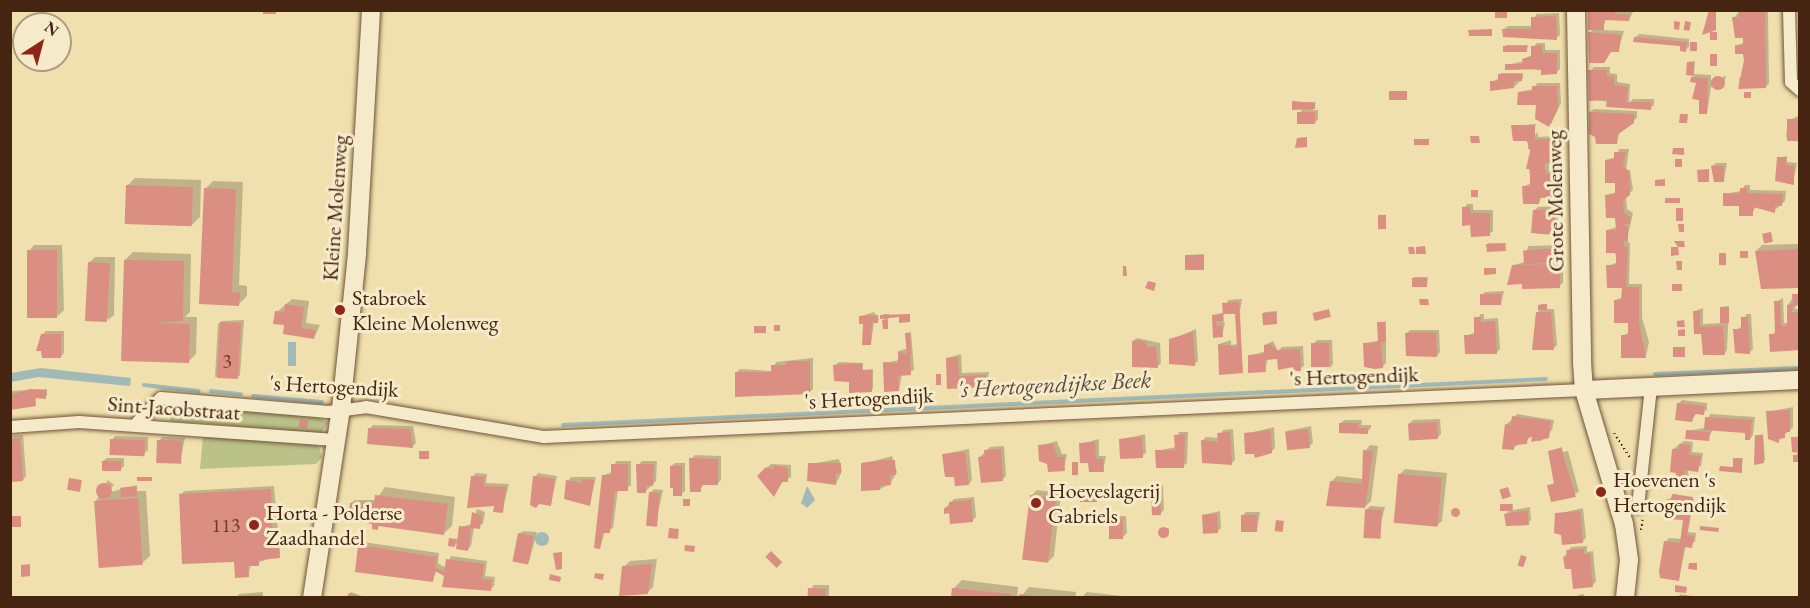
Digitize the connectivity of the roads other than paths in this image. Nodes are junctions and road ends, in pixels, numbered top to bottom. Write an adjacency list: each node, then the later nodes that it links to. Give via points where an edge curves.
1 (371, 10): 8 (street, Kleine Molenweg, via 357,253)
2 (1576, 10): 7 (street, Grote Molenweg)
3 (1789, 10): 4 (street)
4 (1795, 86)
5 (1800, 380): 6 (street, 's Hertogendijk)
6 (1651, 387): 7 (street, 's Hertogendijk); 12 (street)
7 (1584, 390): 8 (street, 's Hertogendijk, via 544,437 366,407); 14 (street, Grote Molenweg, via 1624,524 1629,560)
8 (341, 409): 9 (street, 's Hertogendijk, via 328,412 161,398); 11 (street, Kleine Molenweg)
9 (135, 425): 10 (street, Sint-Jacobstraat, via 79,422); 11 (street, Sint-Jacobstraat)
10 (10, 427)
11 (335, 440): 13 (street, Kleine Molenweg)
12 (1638, 507)
13 (312, 597)
14 (1625, 597)

